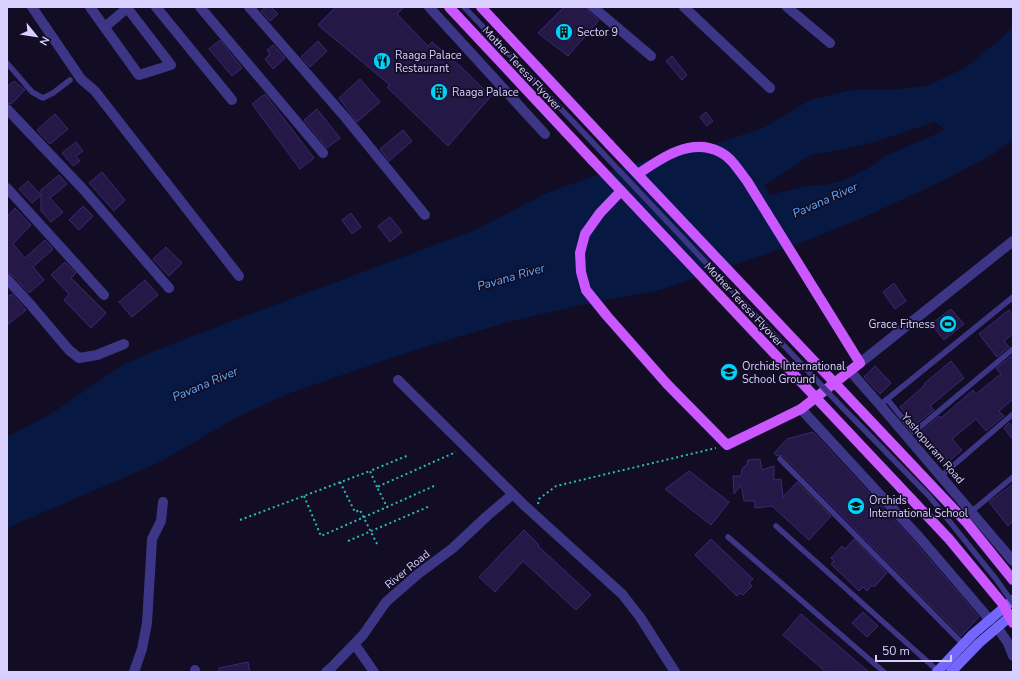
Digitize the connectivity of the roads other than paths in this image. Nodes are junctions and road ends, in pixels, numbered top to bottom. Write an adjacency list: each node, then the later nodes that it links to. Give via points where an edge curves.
1 (32, 7): 28 (street, via 81,79 95,91)
2 (90, 7): 13 (street)
3 (156, 7): 19 (street)
4 (200, 7): 22 (street)
5 (249, 7): 26 (street, via 345,117)
6 (429, 7): 21 (street)
7 (449, 7): 25 (main road, Mother Teresa Flyover, bridge)
8 (464, 7): 52 (lane, bridge, via 624,174 724,284 929,496)
9 (481, 7): 23 (main road, Mother Teresa Flyover, bridge)
10 (593, 7): 15 (street)
11 (684, 7): 18 (street)
12 (788, 7): 14 (street)
13 (105, 27): 13 (street, via 139,75 171,65 128,9)
14 (830, 43)
15 (651, 56)
16 (7, 63): 17 (lane, via 32,92 43,98)
17 (70, 80)
18 (770, 88)
19 (232, 100)
20 (7, 109): 30 (street, via 83,189)
21 (545, 134)
22 (323, 153)
23 (638, 174): 35 (main road, via 660,159 689,147 704,146 720,152 733,162); 50 (main road, Mother Teresa Flyover, bridge, via 967,523)
24 (7, 188): 31 (street)
25 (621, 191): 39 (main road, via 585,234 580,253 581,272 586,290 606,316 667,384 727,445); 55 (main road, Mother Teresa Flyover, bridge, via 949,539 1002,603)
26 (425, 215)
27 (1013, 240): 35 (street)
28 (239, 276)
29 (7, 278): 33 (street, via 68,350 79,358 97,355)
30 (169, 288)
31 (104, 295)
32 (1013, 297): 38 (lane)
33 (124, 344)
34 (1013, 349): 38 (lane, via 914,432)
35 (860, 363): 36 (main road)
36 (850, 371): 38 (street, Yashopuram Road); 39 (main road)
37 (398, 380): 44 (street)
38 (884, 402): 42 (street, Yashopuram Road)
39 (801, 409): 54 (street)
40 (1013, 414): 42 (lane)
41 (780, 459): 56 (lane)
42 (941, 476): 46 (street, Yashopuram Road)
43 (1013, 477): 46 (lane)
44 (513, 494): 57 (street, River Road, via 453,548 386,602); 62 (street, via 622,594 640,616)
45 (163, 502): 59 (street, via 161,521 152,540 147,624)
46 (972, 511): 49 (street, Yashopuram Road)
47 (776, 526): 64 (lane)
48 (728, 537): 63 (lane)
49 (1013, 561)
50 (1013, 580)
51 (1013, 600): 54 (main road)
52 (1013, 603)
53 (1013, 614): 54 (main road)
54 (994, 623): 56 (main road); 58 (street, via 1008,643); 65 (main road)
55 (1013, 623)
56 (963, 644): 64 (main road)
57 (353, 645): 60 (street, River Road); 61 (street)
58 (1013, 656)
59 (134, 672)
60 (327, 672)
61 (374, 672)
62 (675, 672)
63 (884, 672)
64 (938, 672)
65 (951, 672)

